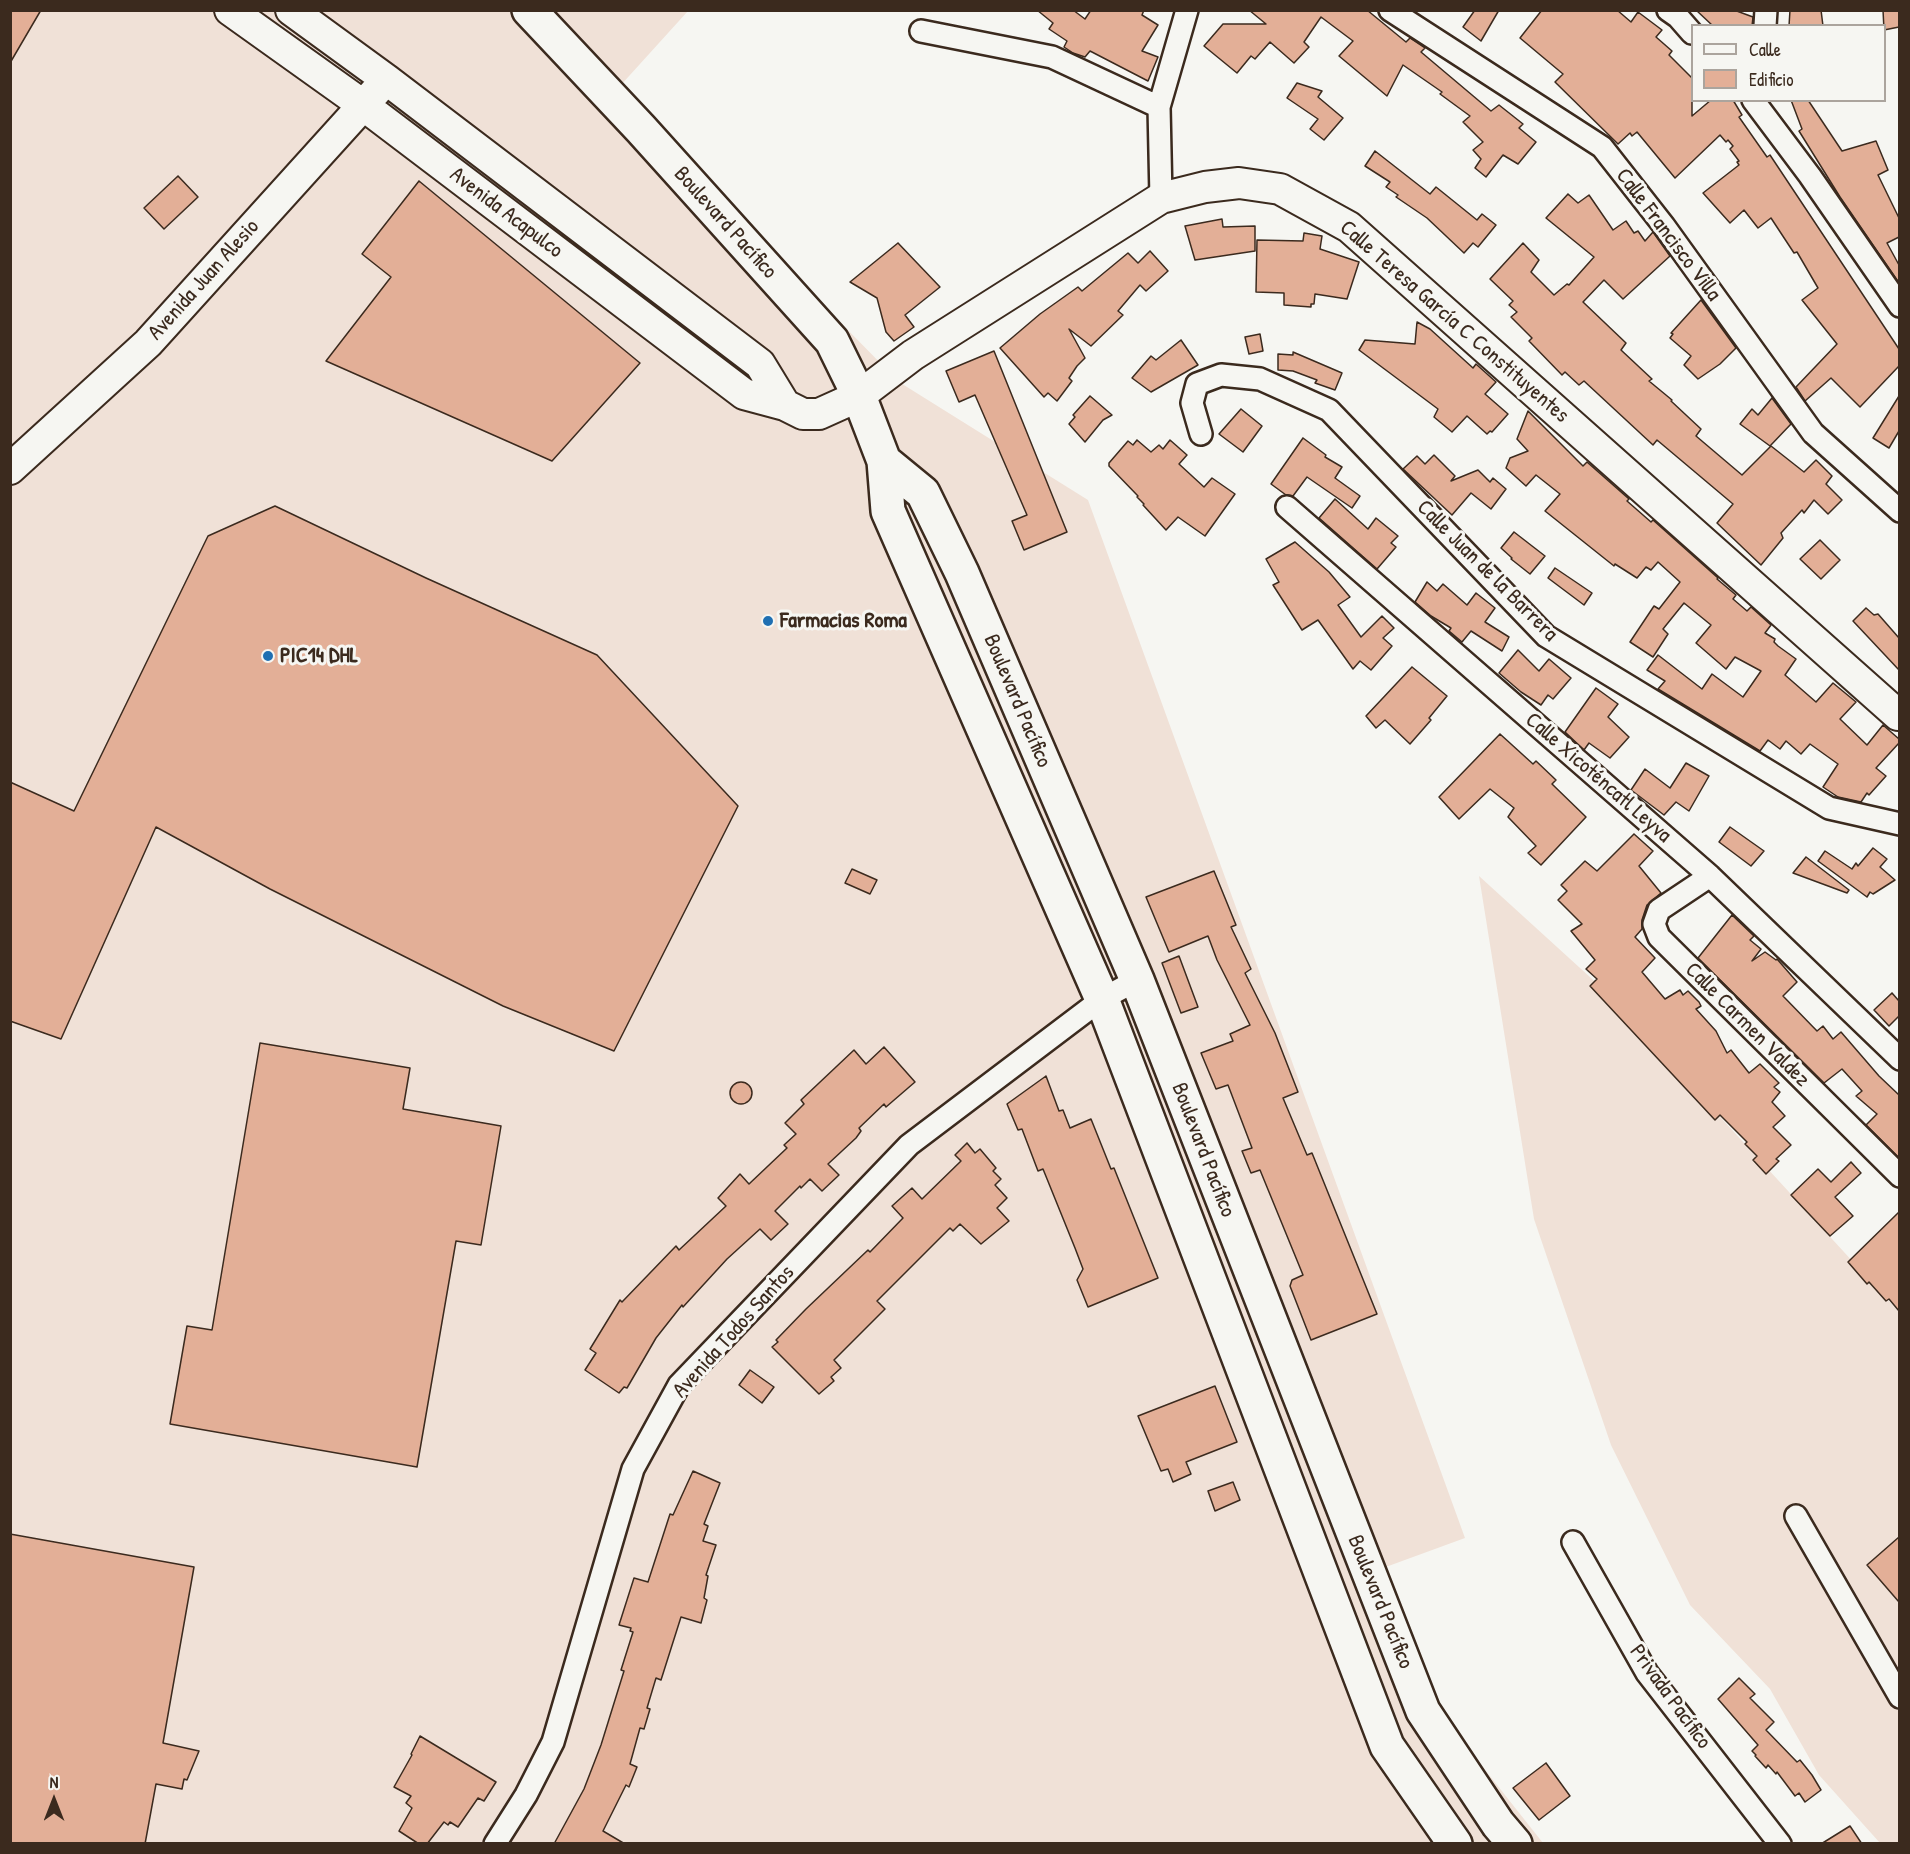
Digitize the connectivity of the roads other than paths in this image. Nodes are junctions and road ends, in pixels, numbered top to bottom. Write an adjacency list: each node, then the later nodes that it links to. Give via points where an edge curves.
1 (230, 10): 11 (street, Avenida Acapulco)
2 (291, 10): 9 (street, Avenida Acapulco)
3 (529, 10): 15 (main road, Boulevard Pacífico, via 832,341)
4 (1187, 10): 12 (street)
5 (1390, 10): 21 (street, Calle Francisco Villa, via 1602,147 1665,226 1813,433)
6 (1668, 10): 8 (street)
7 (921, 31): 12 (street, via 1052,57)
8 (1691, 32)
9 (387, 80): 11 (street, Avenida Juan Alesio); 16 (street, Avenida Acapulco, via 760,364)
10 (1756, 102): 14 (street)
11 (363, 105): 16 (street, Avenida Acapulco, via 734,387 744,394); 19 (street, Avenida Juan Alesio, via 148,343)
12 (1160, 107): 13 (street)
13 (1161, 198): 15 (street, Calle Teresa García C Constituyentes, via 913,355); 22 (street, Calle Teresa García C Constituyentes, via 1204,187 1249,184 1280,189 1349,226)
14 (1899, 306)
15 (859, 396): 16 (street, Avenida Acapulco, via 819,414 797,412); 18 (main road, Boulevard Pacífico)
16 (785, 405)
17 (1201, 434): 23 (street, Calle Juan de la Barrera, via 1192,403 1197,384 1221,375 1260,379 1329,410 1546,636 1829,808)
18 (884, 461): 25 (main road, Boulevard Pacífico, via 922,493 962,573); 26 (main road, Boulevard Pacífico, via 888,511)
19 (10, 469)
20 (1287, 507): 24 (street, Calle Xicoténcatl Leyva)
21 (1899, 511)
22 (1899, 715)
23 (1899, 824)
24 (1710, 876): 27 (street, Calle Xicoténcatl Leyva); 28 (street, Calle Carmen Valdez, via 1659,910 1654,924 1659,937)
25 (1137, 981): 26 (street, Avenida Todos Santos); 34 (main road, Boulevard Pacífico, via 1423,1711)
26 (1102, 999): 32 (street, Avenida Todos Santos, via 909,1145 680,1385 633,1469 553,1742); 33 (main road, Boulevard Pacífico, via 1387,1746)
27 (1899, 1059)
28 (1899, 1176)
29 (1796, 1516): 31 (street)
30 (1573, 1542): 35 (street, Privada Pacífico, via 1647,1673)
31 (1899, 1697)
32 (495, 1844)
33 (1455, 1844)
34 (1515, 1844)
35 (1780, 1844)

